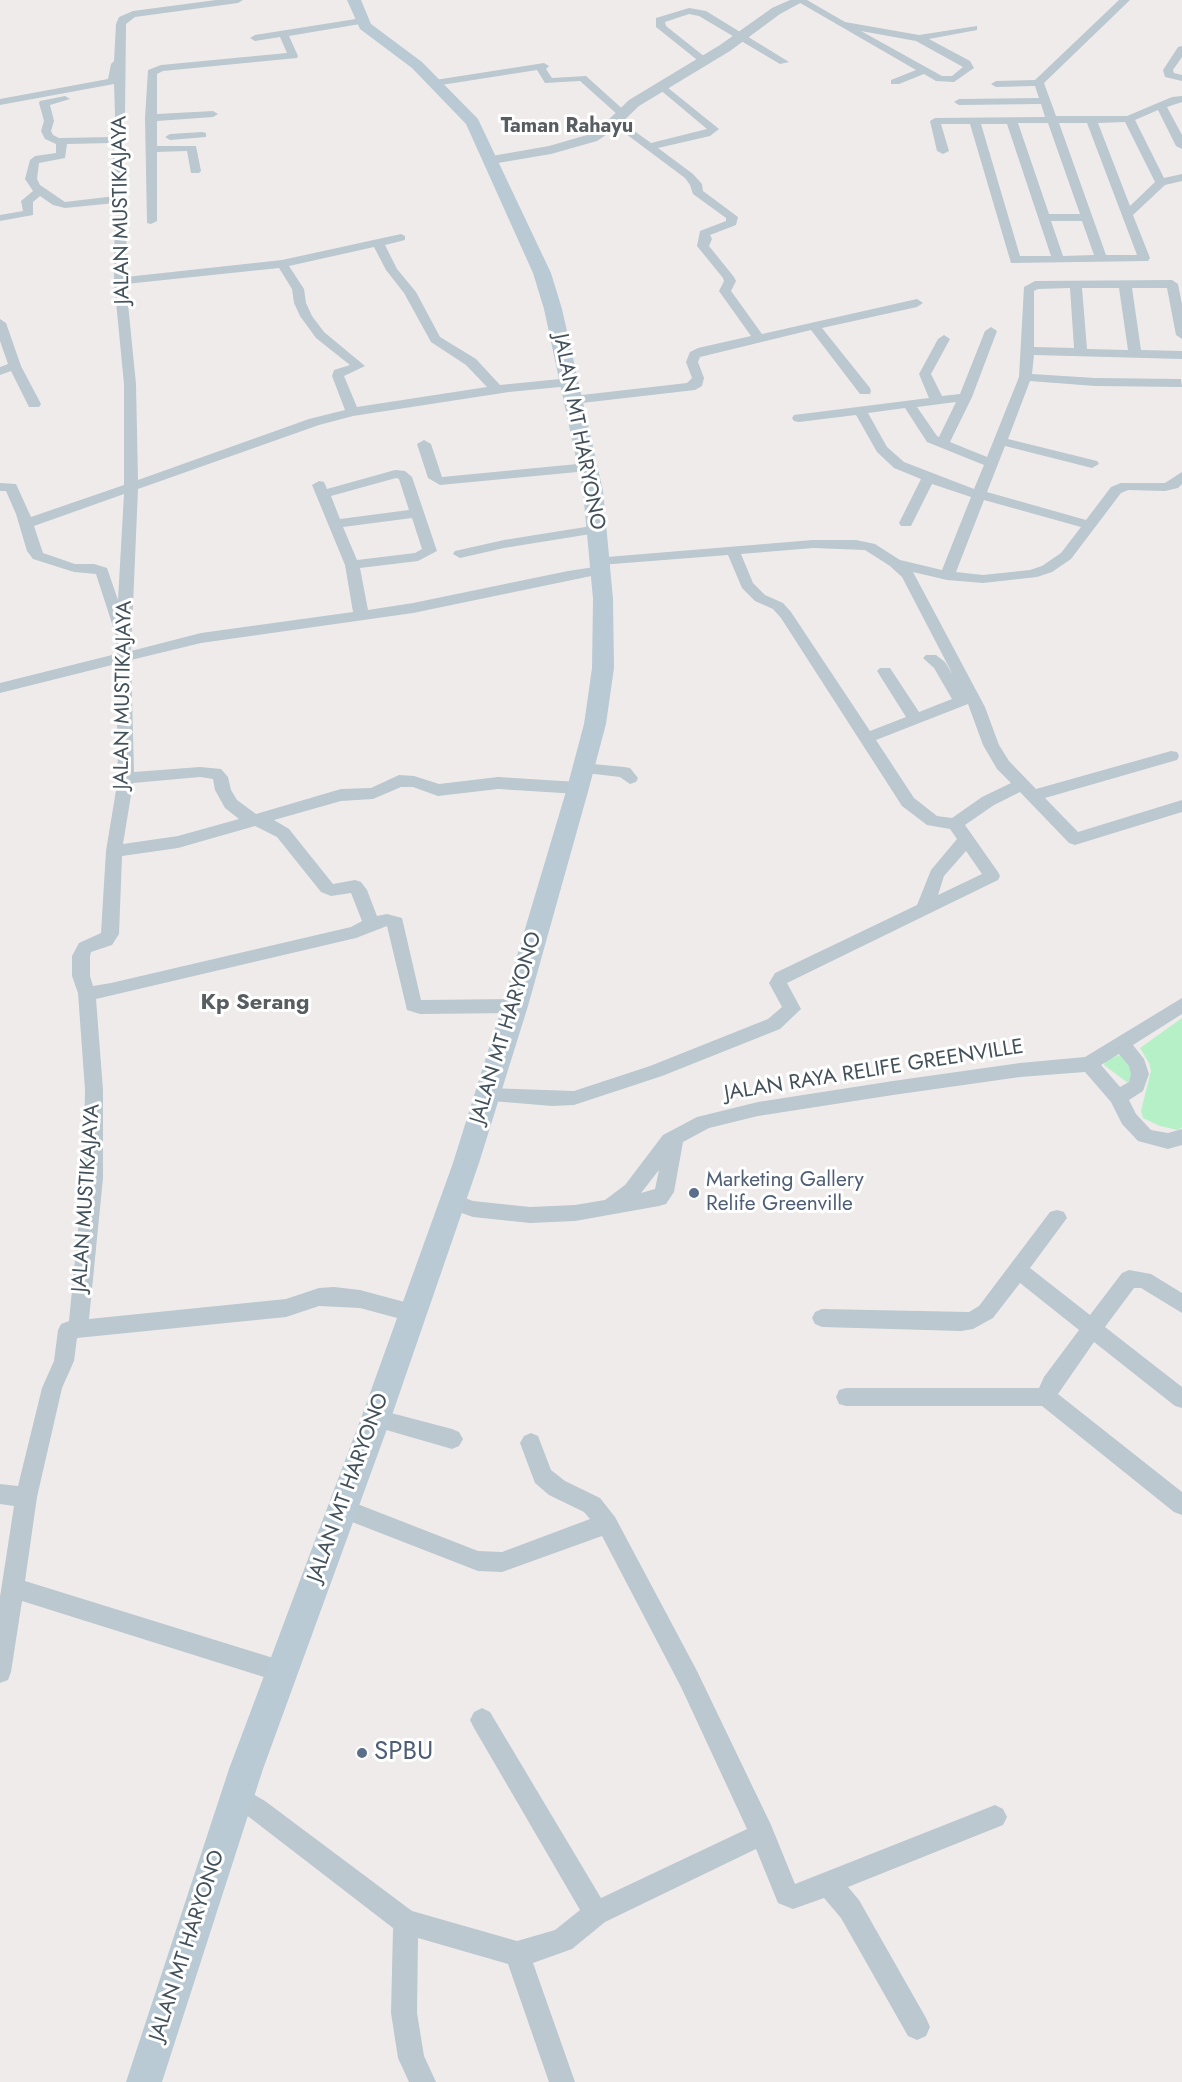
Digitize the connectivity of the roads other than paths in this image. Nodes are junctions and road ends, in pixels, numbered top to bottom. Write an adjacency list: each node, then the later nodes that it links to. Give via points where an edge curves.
1 (130, 0): 6 (street)
2 (238, 0): 6 (street)
3 (800, 0): 7 (street); 10 (street, via 776,11)
4 (1125, 0): 21 (street)
5 (358, 11): 9 (street); 20 (main road, JALAN MT HARYONO, via 365,26)
6 (130, 15): 24 (street, via 119,20 113,81); 40 (street, JALAN MUSTIKAJAYA, via 122,24)
7 (842, 25): 12 (street); 17 (street)
8 (973, 28): 12 (street)
9 (284, 34): 11 (street); 32 (street, via 293,56 153,70)
10 (742, 37): 15 (street); 15 (street, via 697,12 660,20 661,27); 16 (street)
11 (255, 38)
12 (919, 38): 17 (street, via 969,68 947,80)
13 (1182, 49): 14 (street)
14 (1178, 59): 18 (street, via 1168,70 1169,75)
15 (705, 61): 23 (street)
16 (784, 63)
17 (925, 70): 19 (street)
18 (1182, 78)
19 (895, 82)
20 (435, 83): 31 (street, via 542,66 549,81 582,78); 45 (main road, JALAN MT HARYONO, via 469,116)
21 (1040, 83): 22 (street); 26 (street)
22 (996, 84)
23 (662, 86): 31 (street); 43 (street, via 714,129)
24 (78, 87): 27 (street); 39 (street, via 71,98 44,103 50,123 46,131 54,140)
25 (1182, 99): 29 (street)
26 (1045, 101): 28 (street); 35 (street)
27 (0, 102)
28 (959, 102)
29 (1161, 105): 33 (street); 42 (street)
30 (213, 114): 32 (street)
31 (618, 117): 43 (street); 45 (street, via 592,138)
32 (150, 118): 41 (street)
33 (1129, 118): 34 (street); 48 (street)
34 (1091, 119): 35 (street); 51 (street)
35 (1051, 120): 37 (street); 54 (street)
36 (975, 121): 37 (street); 44 (street, via 934,121); 59 (street, via 1015,260)
37 (1012, 121): 53 (street)
38 (202, 135): 41 (street)
39 (62, 140): 40 (street); 49 (street, via 61,156 34,162 32,179)
40 (117, 140): 50 (street, JALAN MUSTIKAJAYA)
41 (150, 144): 46 (street, via 192,148); 55 (street)
42 (1182, 146)
43 (650, 147): 69 (street, via 689,176 698,192 732,217 732,223 704,233 703,246 730,280 725,291)
44 (942, 151)
45 (492, 160): 80 (main road, JALAN MT HARYONO, via 542,273)
46 (195, 171)
47 (1182, 177): 48 (street)
48 (1161, 183): 51 (street)
49 (40, 191): 50 (street, via 64,205); 52 (street, via 27,201 28,213)
50 (122, 199): 61 (street, JALAN MUSTIKAJAYA)
51 (1128, 214): 58 (street, via 1144,258)
52 (0, 218)
53 (1046, 218): 54 (street); 59 (street)
54 (1087, 218): 58 (street)
55 (151, 221)
56 (401, 238): 57 (street)
57 (378, 244): 60 (street); 79 (street, via 435,339 471,362)
58 (1101, 258): 59 (street)
59 (1059, 259)
60 (282, 264): 61 (street); 87 (street, via 298,289 306,316 320,335 359,366 338,376)
61 (120, 281): 98 (street, JALAN MUSTIKAJAYA, via 130,384)
62 (1076, 284): 63 (street); 71 (street, via 1030,287); 72 (street)
63 (1125, 284): 68 (street, via 1173,285); 73 (street)
64 (917, 303): 66 (street)
65 (0, 323): 75 (street)
66 (814, 326): 69 (street); 81 (street)
67 (991, 331): 82 (street)
68 (1182, 335)
69 (759, 338): 80 (street, via 696,353 692,362 698,378 690,387)
70 (944, 339): 83 (street, via 925,374)
71 (1028, 351): 72 (street); 77 (street)
72 (1081, 353): 73 (street)
73 (1135, 354): 74 (street)
74 (1182, 355)
75 (15, 366): 76 (street); 84 (street)
76 (0, 371)
77 (1025, 377): 78 (street); 89 (street)
78 (1181, 383)
79 (497, 390): 80 (street); 87 (street)
80 (572, 391): 94 (main road, JALAN MT HARYONO)
81 (865, 391)
82 (964, 397): 83 (street); 91 (street)
83 (937, 400): 85 (street)
84 (34, 404)
85 (909, 404): 86 (street); 91 (street, via 932,438)
86 (860, 410): 88 (street); 96 (street, via 889,457)
87 (352, 412): 98 (street)
88 (800, 418)
89 (1001, 441): 92 (street); 93 (street)
90 (424, 444): 94 (street, via 435,478 440,481)
91 (942, 444): 92 (street)
92 (990, 463): 99 (street)
93 (1092, 464)
94 (588, 467): 105 (main road, JALAN MT HARYONO)
95 (1182, 476): 104 (street, via 1165,487 1126,486 1116,490)
96 (929, 477): 99 (street); 101 (street)
97 (0, 487): 102 (street, via 11,487)
98 (132, 487): 102 (street); 113 (street, JALAN MUSTIKAJAYA)
99 (980, 495): 104 (street); 111 (street)
100 (417, 513): 103 (street); 103 (street, via 405,477 400,474 321,489); 109 (street, via 430,551 427,554)
101 (906, 523)
102 (26, 524): 113 (street, via 38,556 74,568 102,571)
103 (335, 524): 109 (street)
104 (1088, 525): 111 (street, via 1066,556 1047,569 983,579)
105 (598, 529): 107 (street); 110 (main road, JALAN MT HARYONO)
106 (733, 551): 108 (street, via 856,544 870,547); 110 (street); 119 (street, via 747,585 786,615)
107 (460, 554)
108 (895, 563): 111 (street); 117 (street, via 908,575)
109 (352, 565): 112 (street)
110 (600, 566): 112 (street, via 412,608); 122 (main road, JALAN MT HARYONO, via 603,668 595,724)
111 (947, 576)
112 (361, 614): 113 (street)
113 (123, 647): 116 (street); 121 (street, JALAN MUSTIKAJAYA)
114 (931, 658): 117 (street)
115 (885, 671): 118 (street)
116 (0, 688)
117 (966, 699): 118 (street); 124 (street, via 1003,765)
118 (915, 718): 119 (street)
119 (867, 738): 127 (street, via 908,802 933,821)
120 (1171, 756): 124 (street)
121 (126, 778): 126 (street, via 215,773 231,804); 129 (street, JALAN MUSTIKAJAYA)
122 (581, 778): 123 (street, via 624,771); 126 (street, via 438,790 399,781 373,793 341,795); 134 (main road, JALAN MT HARYONO)
123 (630, 778)
124 (1026, 791): 125 (street, via 1075,839); 127 (street, via 988,801)
125 (1182, 806)
126 (254, 819): 129 (street, via 178,842); 131 (street, via 283,833 327,888 355,886)
127 (955, 824): 128 (street)
128 (966, 840): 130 (street, via 937,874); 130 (street, via 992,876)
129 (114, 851): 132 (street, JALAN MUSTIKAJAYA, via 110,934 106,940 85,948 81,956 81,976)
130 (925, 907): 137 (street, via 781,978 778,983 792,1009 774,1024 656,1071 574,1098)
131 (373, 923): 132 (street, via 356,932); 134 (street, via 396,922 413,1005)
132 (87, 993): 148 (street, JALAN MUSTIKAJAYA, via 94,1090 93,1178)
133 (1182, 1005): 135 (street, JALAN RAYA RELIFE GREENVILLE)
134 (515, 1006): 137 (main road, JALAN MT HARYONO)
135 (1122, 1045): 136 (street, JALAN RAYA RELIFE GREENVILLE); 138 (street, via 1138,1064 1140,1074 1137,1086)
136 (1089, 1064): 138 (street); 140 (street, JALAN RAYA RELIFE GREENVILLE, via 1020,1070 758,1109 704,1122)
137 (487, 1095): 141 (main road, JALAN MT HARYONO)
138 (1118, 1097): 139 (street, via 1129,1119 1145,1136 1168,1141)
139 (1182, 1137)
140 (674, 1138): 142 (street, JALAN RAYA RELIFE GREENVILLE, via 632,1191); 142 (street, via 668,1180 659,1198)
141 (451, 1201): 142 (street, JALAN RAYA RELIFE GREENVILLE, via 473,1209 530,1215); 146 (main road, JALAN MT HARYONO)
142 (610, 1207)
143 (1057, 1218): 144 (street)
144 (1019, 1271): 147 (street, via 986,1312 972,1320); 149 (street)
145 (1182, 1304): 149 (street, via 1144,1280 1129,1279)
146 (412, 1313): 148 (street, via 334,1296 286,1308); 153 (main road, JALAN MT HARYONO)
147 (822, 1318)
148 (73, 1329): 157 (street, JALAN MUSTIKAJAYA, via 52,1388)
149 (1093, 1330): 151 (street, via 1051,1384); 152 (street)
150 (846, 1397): 151 (street)
151 (1046, 1397): 158 (street)
152 (1182, 1399)
153 (375, 1418): 154 (street); 159 (main road, JALAN MT HARYONO)
154 (452, 1439)
155 (531, 1443): 160 (street, via 543,1476 557,1488 592,1505)
156 (0, 1494): 157 (street)
157 (26, 1497): 161 (street, JALAN MUSTIKAJAYA)
158 (1182, 1506)
159 (342, 1508): 160 (street, via 478,1561 502,1563); 163 (main road, JALAN MT HARYONO)
160 (607, 1524): 167 (street, via 689,1679)
161 (14, 1588): 162 (street, JALAN MUSTIKAJAYA); 163 (street)
162 (0, 1672)
163 (282, 1672): 165 (main road, JALAN MT HARYONO)
164 (482, 1720): 169 (street)
165 (237, 1797): 170 (street); 173 (main road, JALAN MT HARYONO)
166 (994, 1817): 168 (street)
167 (762, 1834): 168 (street, via 788,1894 793,1897); 169 (street)
168 (823, 1885): 172 (street, via 832,1888 850,1909)
169 (596, 1913): 171 (street, via 563,1940)
170 (406, 1922): 171 (street); 174 (street, via 404,2013 411,2058)
171 (517, 1954): 175 (street)
172 (917, 2027)
173 (144, 2082)
174 (423, 2082)
175 (562, 2082)

